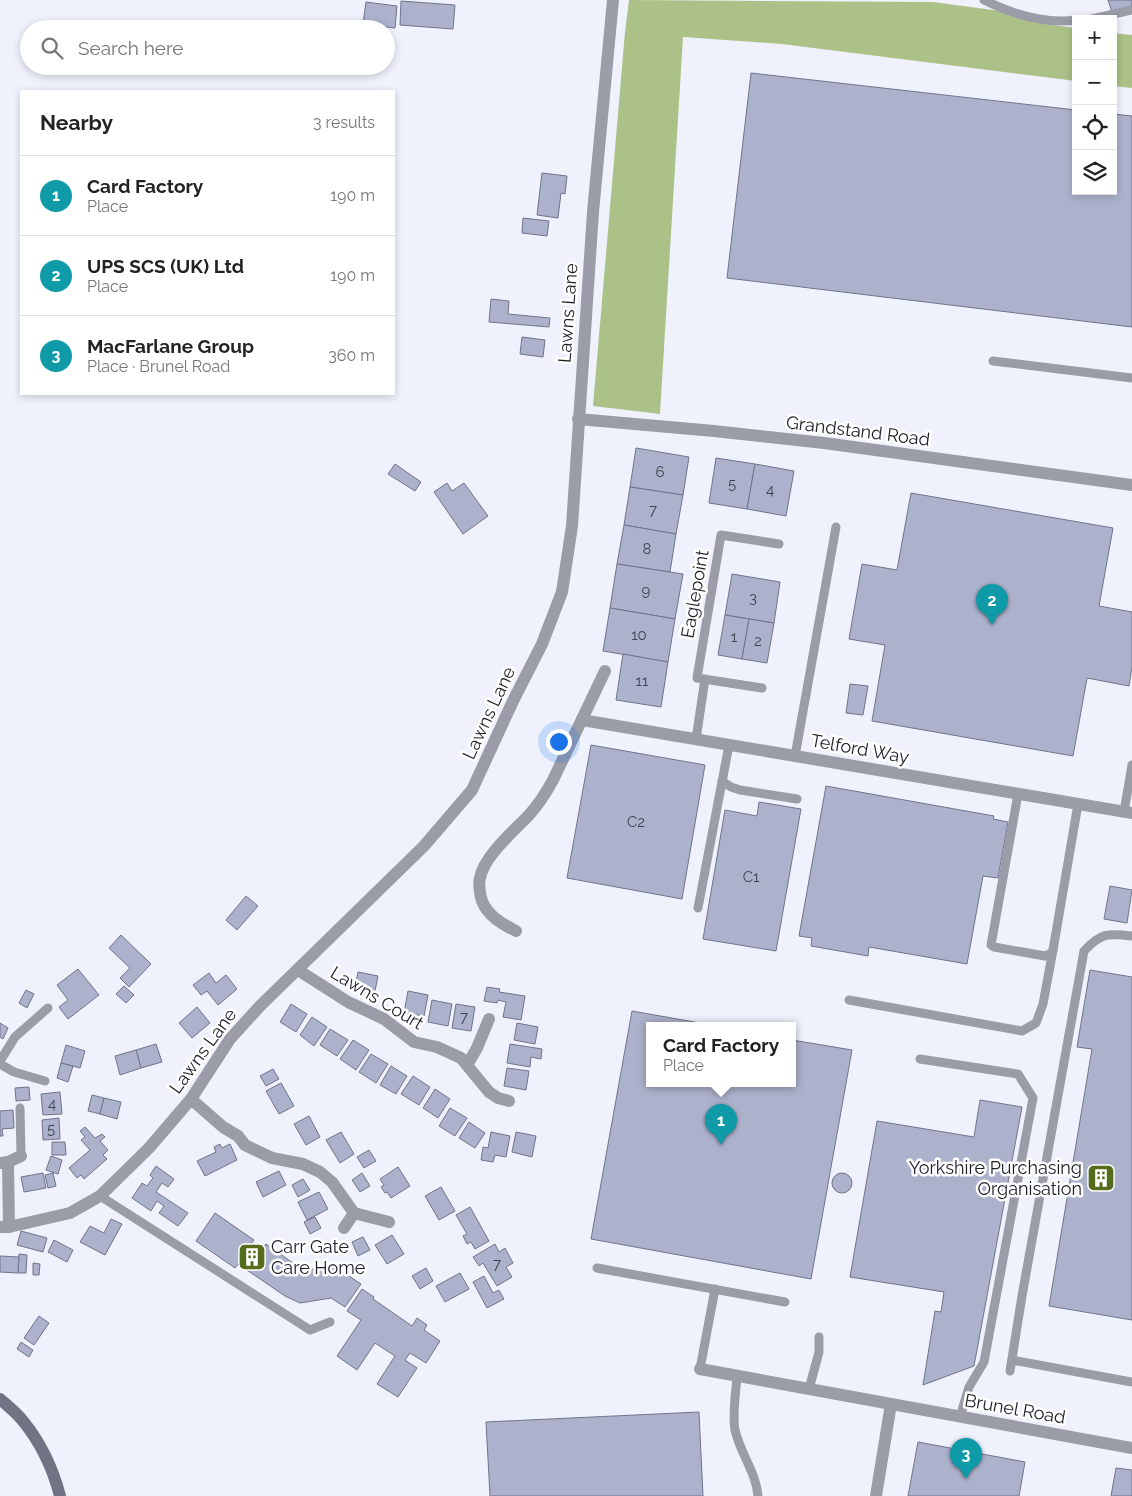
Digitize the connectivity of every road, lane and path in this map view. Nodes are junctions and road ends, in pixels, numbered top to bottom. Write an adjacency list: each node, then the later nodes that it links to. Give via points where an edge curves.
1 (613, 0): 8 (street, Lawns Lane)
2 (984, 0): 5 (lane, via 1032,18)
3 (1132, 10): 4 (lane)
4 (1110, 15)
5 (1072, 20)
6 (993, 361): 7 (lane)
7 (1132, 378)
8 (578, 419): 9 (street, Grandstand Road, via 815,442); 29 (street, Lawns Lane, via 572,526 562,592 542,644 472,790 424,846)
9 (1132, 485)
10 (836, 527): 18 (lane)
11 (779, 544): 13 (lane, Eaglepoint, via 721,535 697,678)
12 (605, 670): 15 (street)
13 (705, 679): 14 (lane); 16 (lane, Eaglepoint)
14 (762, 688)
15 (582, 720): 16 (street, Telford Way); 26 (street, via 544,797 493,854 480,878 484,905 501,924)
16 (696, 739): 17 (street, Telford Way)
17 (729, 745): 18 (street, Telford Way); 20 (lane)
18 (794, 756): 21 (street, Telford Way)
19 (1132, 765): 24 (lane)
20 (722, 781): 22 (lane, via 740,790); 25 (lane)
21 (1018, 794): 23 (street, Telford Way); 28 (lane, via 992,944 1045,956)
22 (797, 799)
23 (1078, 804): 24 (street, Telford Way); 28 (lane)
24 (1128, 813)
25 (698, 908)
26 (516, 931)
27 (1132, 936): 52 (lane, via 1116,934 1096,938 1084,951)
28 (1053, 950): 30 (lane, via 1043,1004 1036,1023 1022,1031)
29 (298, 970): 35 (street, Lawns Court, via 348,1002 384,1019 414,1042 450,1052); 37 (street, Lawns Lane, via 230,1039)
30 (849, 1000)
31 (48, 1008): 34 (lane, via 15,1037)
32 (489, 1019): 35 (street)
33 (920, 1059): 60 (lane, via 1018,1074 1033,1098 984,1362 970,1387)
34 (0, 1063): 36 (lane, via 14,1072)
35 (467, 1064): 38 (street, Lawns Court, via 489,1092)
36 (45, 1081)
37 (191, 1099): 42 (street, Lawns Lane, via 149,1148); 43 (street, via 258,1153 303,1164 320,1172 332,1182)
38 (509, 1101)
39 (20, 1108): 40 (lane)
40 (21, 1156): 41 (street)
41 (4, 1162): 45 (street)
42 (100, 1196): 45 (street, Lawns Lane, via 70,1213); 50 (lane, via 310,1330)
43 (354, 1213): 44 (street); 46 (street)
44 (389, 1222)
45 (4, 1227)
46 (344, 1228)
47 (597, 1268): 48 (lane)
48 (715, 1289): 49 (lane); 53 (lane)
49 (785, 1302)
50 (330, 1322)
51 (819, 1337): 57 (lane, via 819,1352)
52 (1012, 1360): 54 (lane); 56 (lane)
53 (700, 1370): 55 (street, Brunel Road)
54 (1010, 1371)
55 (737, 1376): 57 (street, Brunel Road); 63 (lane, via 735,1428)
56 (1132, 1382)
57 (809, 1389): 59 (street, Brunel Road)
58 (0, 1399): 62 (street, via 23,1420 42,1450)
59 (892, 1404): 60 (street, Brunel Road); 64 (street)
60 (960, 1416): 61 (street, Brunel Road)
61 (1132, 1448)
62 (60, 1496)
63 (758, 1496)
64 (876, 1496)

